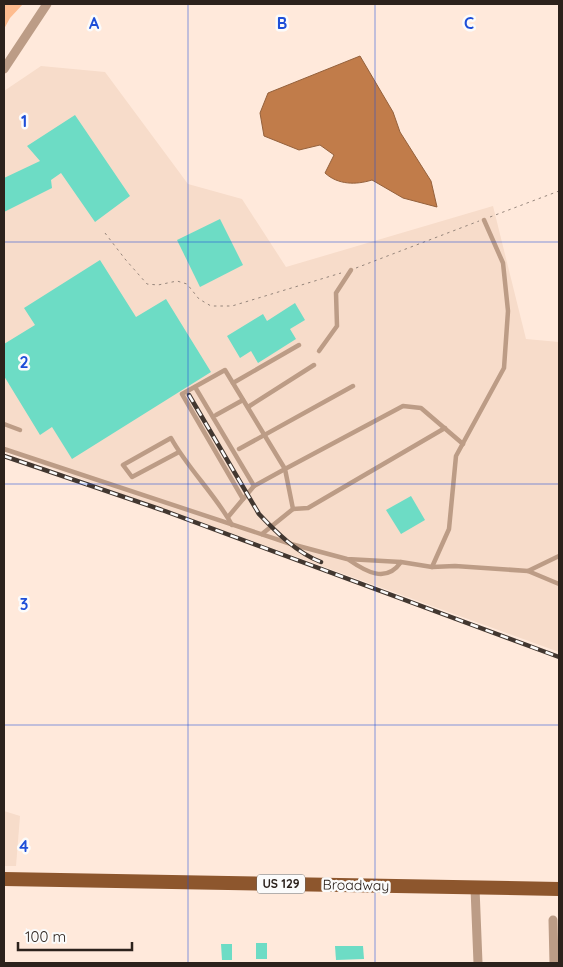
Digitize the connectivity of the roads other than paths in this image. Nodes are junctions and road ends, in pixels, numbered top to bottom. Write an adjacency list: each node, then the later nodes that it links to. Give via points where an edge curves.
1 (47, 4): 2 (street)
2 (4, 69)
3 (484, 220): 18 (lane, via 503,263 508,311 504,368)
4 (350, 270): 6 (lane, via 336,293 337,326)
5 (299, 345): 8 (lane)
6 (319, 351)
7 (314, 365): 12 (lane)
8 (233, 383): 10 (lane, via 225,370); 11 (lane)
9 (353, 386): 17 (lane)
10 (195, 387): 23 (lane); 24 (lane, via 182,394)
11 (243, 400): 12 (lane); 13 (lane)
12 (248, 407): 17 (lane)
13 (216, 415)
14 (4, 424): 16 (lane)
15 (445, 428): 18 (lane); 22 (lane, via 421,408 403,406); 25 (lane, via 308,508)
16 (20, 430)
17 (265, 435): 20 (lane); 22 (lane)
18 (463, 444): 32 (lane, via 456,456 449,529)
19 (4, 449): 27 (lane)
20 (239, 449)
21 (179, 452): 21 (lane, via 171,438 124,465 132,477); 26 (lane)
22 (285, 469): 23 (lane); 25 (lane)
23 (254, 486): 24 (lane)
24 (243, 499): 26 (lane)
25 (293, 509): 28 (lane)
26 (228, 518): 27 (lane)
27 (232, 525): 28 (lane)
28 (262, 534): 30 (lane)
29 (559, 556): 33 (lane)
30 (348, 559): 31 (lane); 31 (lane, via 366,572 380,575 396,569)
31 (401, 562): 32 (lane)
32 (432, 567): 33 (lane)
33 (528, 571): 34 (lane)
34 (559, 584)
35 (4, 879): 36 (main road, Broadway / US 129)
36 (475, 888): 37 (main road, Broadway / US 129); 39 (street)
37 (559, 889)
38 (553, 920): 40 (street)
39 (478, 963)
40 (554, 963)

